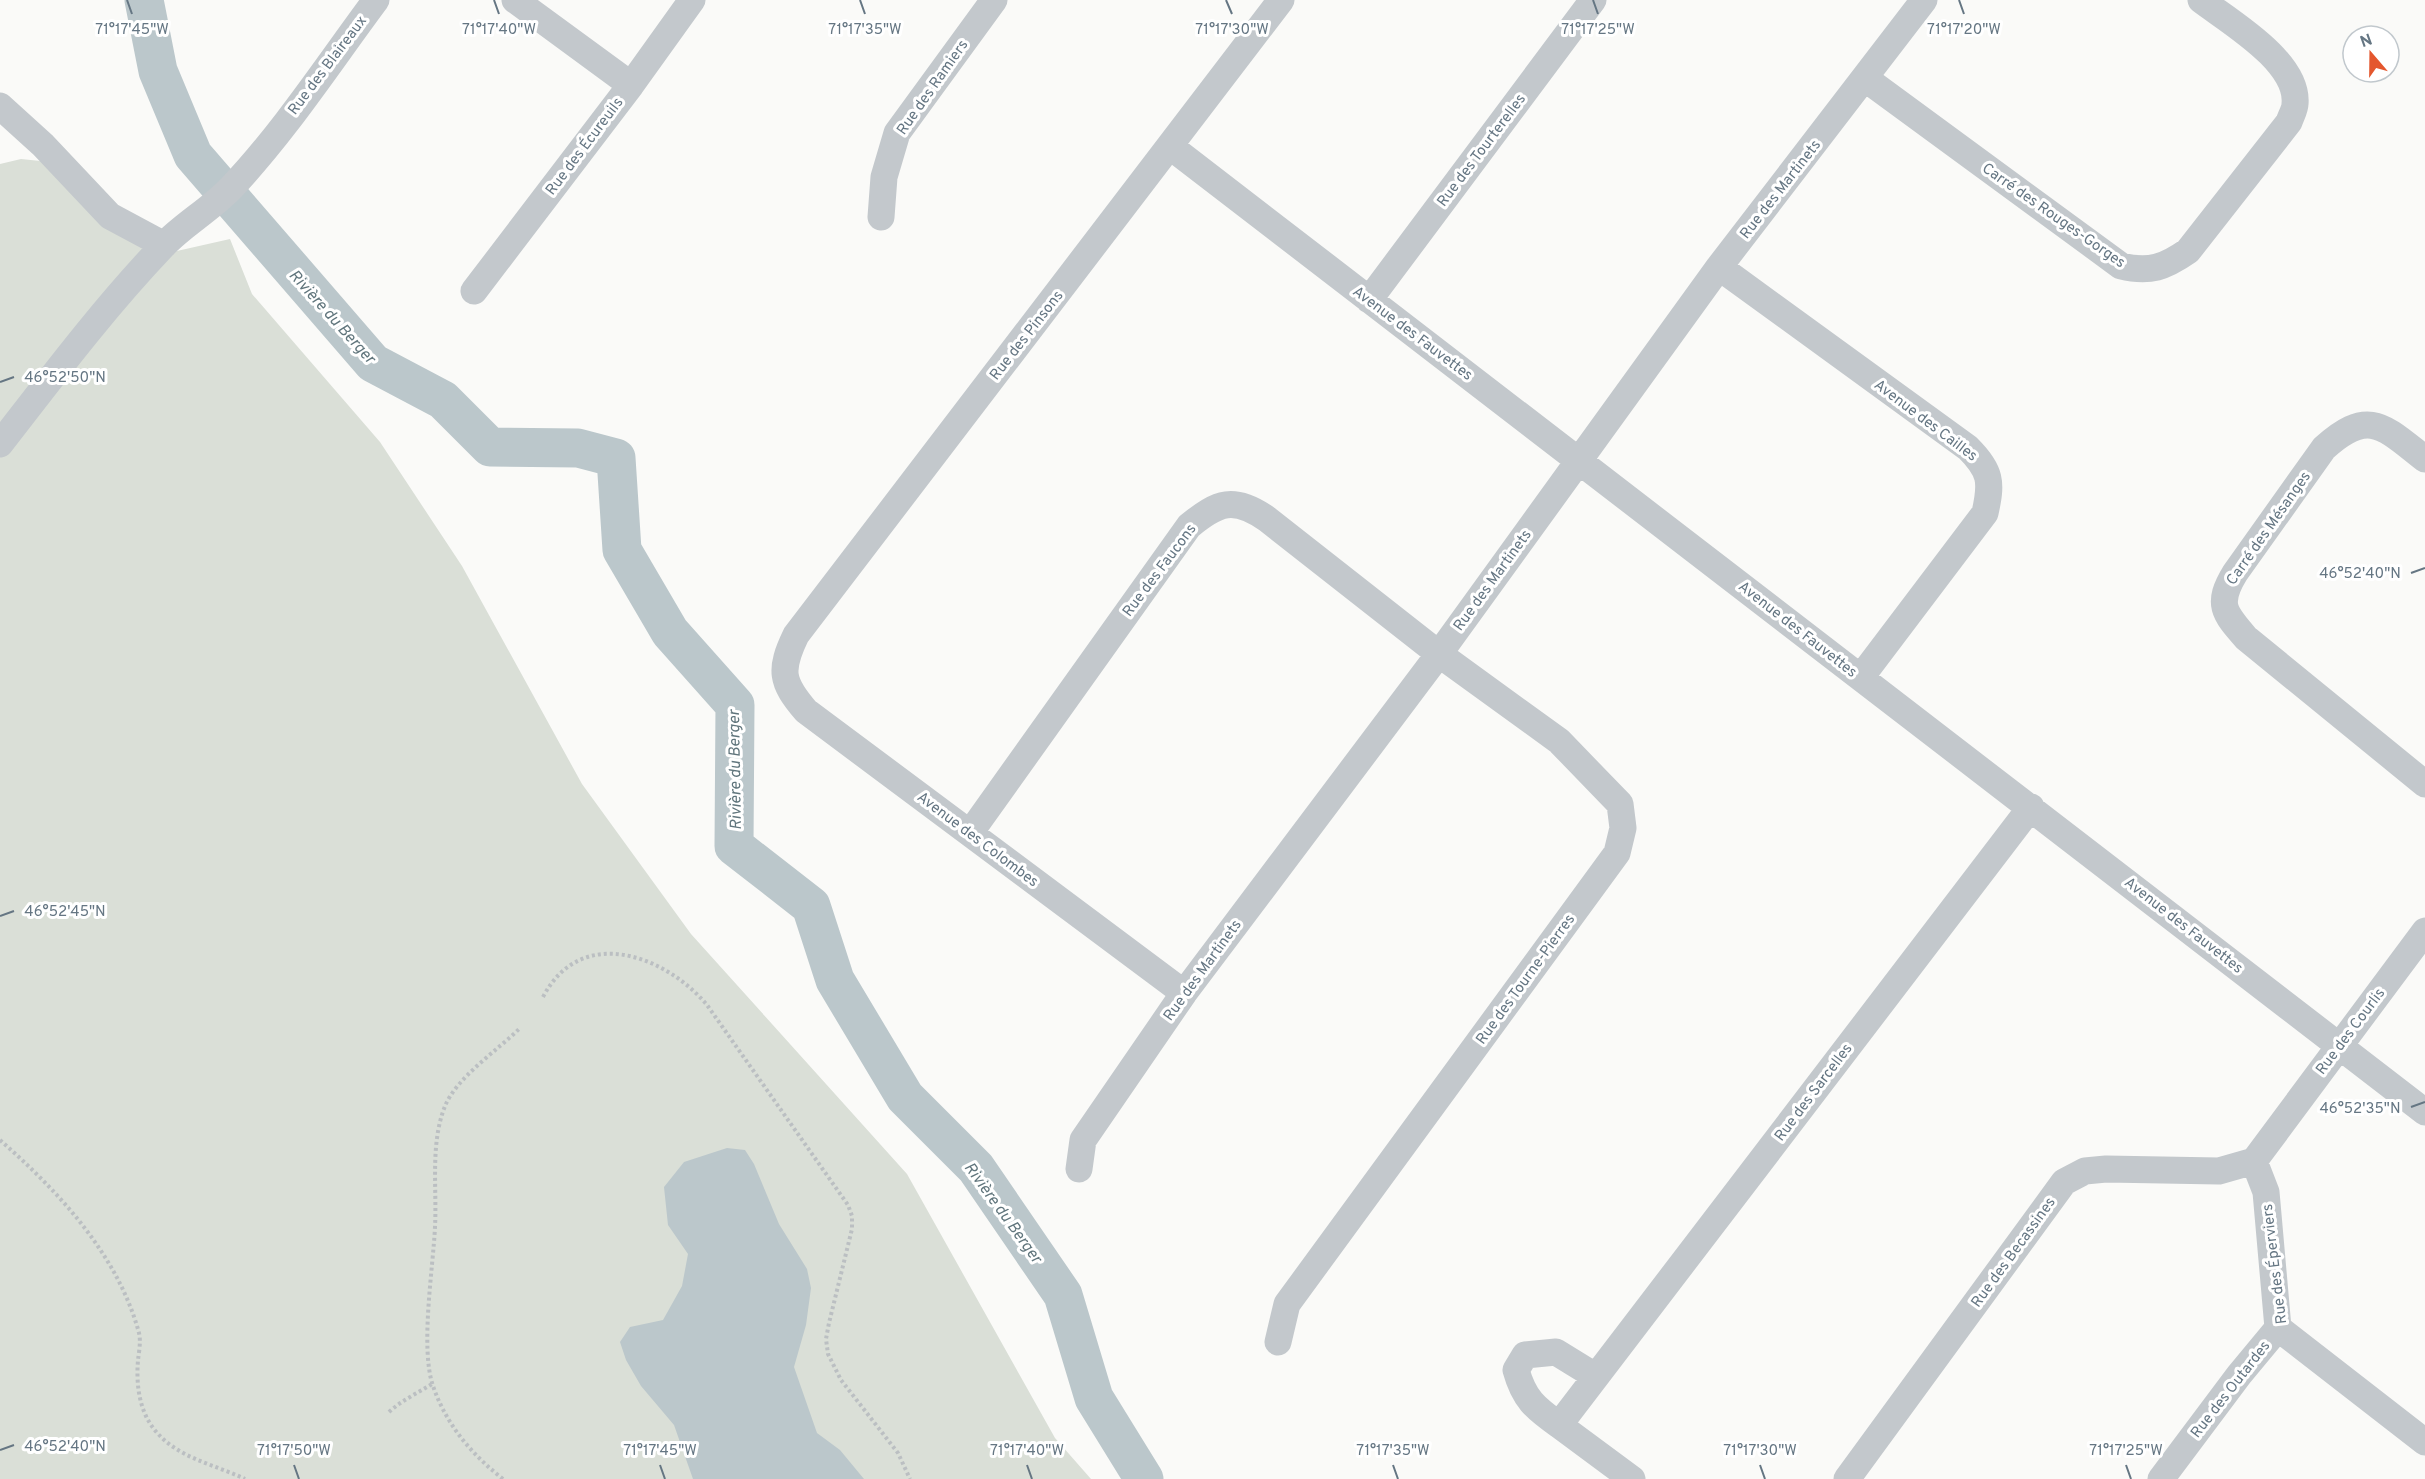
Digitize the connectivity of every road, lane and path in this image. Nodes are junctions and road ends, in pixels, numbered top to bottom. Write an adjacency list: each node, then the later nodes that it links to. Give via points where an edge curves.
1 (376, 0): 14 (street, Rue des Blaireaux, via 279,131 232,187)
2 (515, 0): 10 (street)
3 (692, 0): 10 (street, Rue des Écureuils)
4 (994, 0): 13 (street, Rue des Ramiers, via 897,133 884,177)
5 (1281, 0): 12 (street, Rue des Pinsons)
6 (1593, 0): 17 (street, Rue des Tourterelles)
7 (1924, 0): 9 (street, Rue des Martinets)
8 (2201, 0): 9 (street, Carré des Rouges-Gorges, via 2282,66 2292,85 2295,104 2289,122 2188,251 2156,268 2139,271 2121,266)
9 (1866, 79): 15 (street, Rue des Martinets)
10 (631, 85): 16 (street, Rue des Écureuils)
11 (0, 106): 14 (street, via 110,216)
12 (1171, 147): 17 (street, Avenue des Fauvettes); 22 (street, Rue des Pinsons, via 796,635 786,656)
13 (881, 217)
14 (164, 245): 18 (street, Rue des Blaireaux, via 83,336)
15 (1719, 267): 20 (street, Rue des Martinets); 23 (street, Avenue des Cailles, via 1968,448 1988,473 1985,513)
16 (474, 291)
17 (1369, 300): 20 (street, Avenue des Fauvettes)
18 (0, 444)
19 (2425, 459): 24 (street, Carré des Mésanges, via 2375,424 2357,425 2340,434 2324,448 2235,573 2224,590 2224,608 2246,638)
20 (1579, 460): 21 (street, Rue des Martinets); 23 (street, Avenue des Fauvettes)
21 (1439, 654): 26 (street, Rue des Faucons, via 1252,508 1231,503 1209,510 1189,526); 28 (street, Rue des Martinets); 37 (street, Rue des Tourne-Pierres, via 1559,741 1620,804 1623,828 1617,853 1287,1304)
22 (784, 675): 26 (street, Avenue des Colombes, via 790,692 806,711)
23 (1861, 677): 25 (street, Avenue des Fauvettes)
24 (2425, 784)
25 (2031, 807): 31 (street, Avenue des Fauvettes); 38 (street, Rue des Sarcelles)
26 (970, 833): 28 (street, Avenue des Colombes)
27 (2425, 931): 31 (street, Rue des Courlis)
28 (1185, 993): 35 (street, Rue des Martinets, via 1083,1140)
29 (543, 997): 45 (path, via 561,970 578,960 596,954 617,954 641,959 676,975 707,1005 848,1205 852,1229 829,1323 828,1354 841,1380 898,1453)
30 (520, 1028): 39 (path, via 466,1078 446,1104 438,1130 428,1353)
31 (2338, 1045): 32 (street, Avenue des Fauvettes); 34 (street, Rue des Courlis)
32 (2425, 1112)
33 (0, 1140): 43 (path, via 60,1196 122,1288 140,1336 140,1401 153,1429 178,1451)
34 (2254, 1161): 36 (street, Rue des Éperviers, via 2266,1192); 47 (street, Rue des Becassines, via 2219,1171 2085,1171 2064,1182)
35 (1079, 1169)
36 (2278, 1328): 42 (street, Rue des Éperviers); 48 (street, Rue des Outardes)
37 (1278, 1342)
38 (1595, 1376): 41 (street, Rue des Sarcelles); 41 (street, via 1556,1352 1525,1355 1516,1370 1521,1388 1533,1406)
39 (432, 1384): 40 (path); 44 (path, via 460,1438)
40 (389, 1412)
41 (1559, 1425): 46 (street)
42 (2425, 1442)
43 (244, 1479)
44 (502, 1479)
45 (910, 1479)
46 (1632, 1479)
47 (1847, 1479)
48 (2161, 1479)

